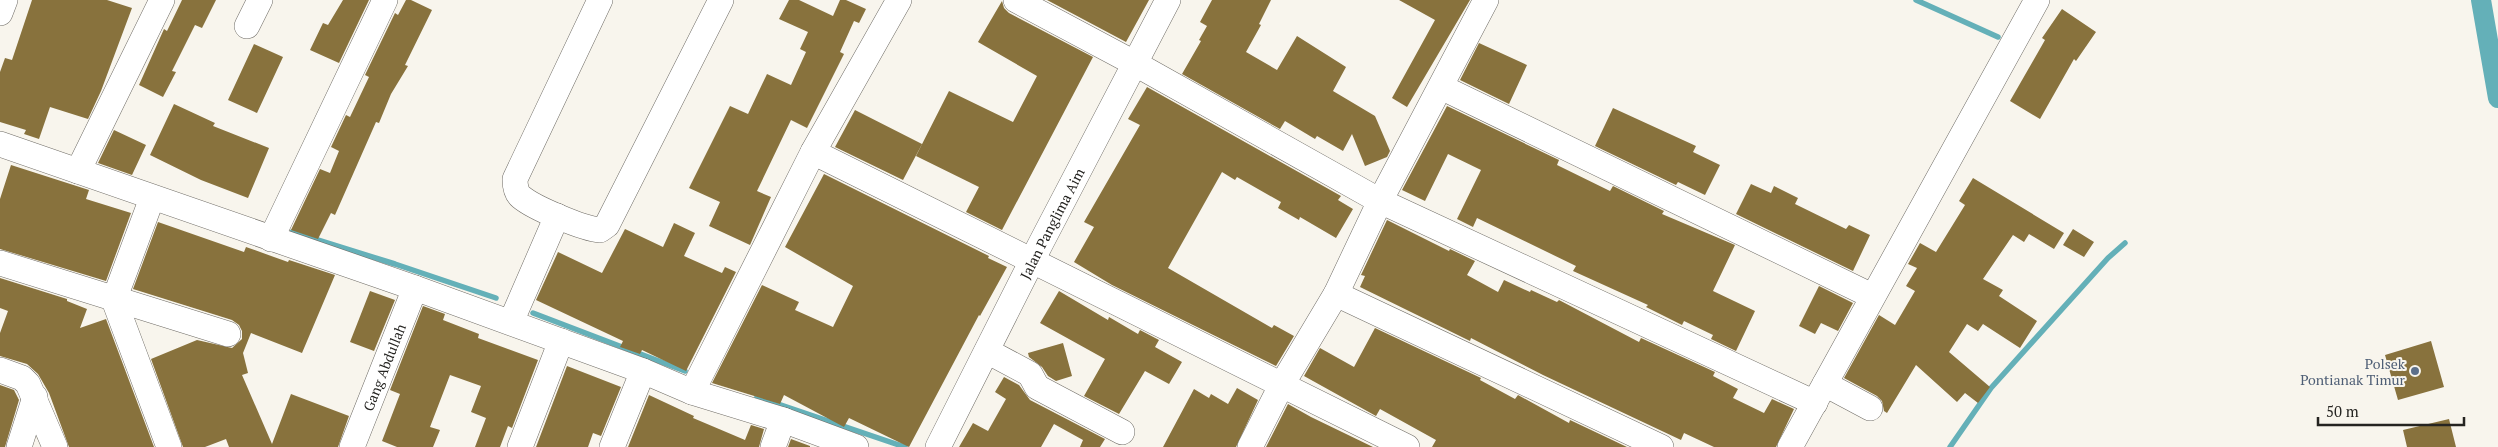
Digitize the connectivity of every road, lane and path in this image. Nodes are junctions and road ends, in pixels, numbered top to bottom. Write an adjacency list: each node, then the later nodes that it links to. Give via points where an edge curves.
1 (5, 0): 12 (street)
2 (162, 0): 18 (street)
3 (260, 0): 13 (street)
4 (385, 0): 22 (street)
5 (600, 0): 21 (street, via 515,179 520,197)
6 (721, 0): 21 (street, via 607,225 600,230 591,230)
7 (899, 0): 17 (street)
8 (1016, 0): 14 (street)
9 (1168, 0): 14 (street, Jalan Panglima Aim)
10 (1486, 0): 15 (street)
11 (2037, 0): 27 (street)
12 (0, 12)
13 (247, 26)
14 (1134, 63): 20 (street); 23 (street, Jalan Panglima Aim)
15 (1441, 87): 20 (street); 27 (street)
16 (0, 144): 18 (street)
17 (813, 152): 23 (street); 36 (street)
18 (78, 171): 19 (street)
19 (152, 198): 22 (street); 28 (street)
20 (1380, 201): 26 (street); 37 (street)
21 (557, 216): 29 (street)
22 (271, 239): 25 (street)
23 (1032, 260): 32 (street, Jalan Panglima Aim); 35 (street)
24 (0, 263): 28 (street)
25 (414, 288): 29 (street); 45 (street, Gang Abdullah)
26 (1336, 294): 35 (street); 53 (street)
27 (1872, 296): 37 (street)
28 (114, 300): 30 (street); 44 (street)
29 (511, 322): 31 (street)
30 (228, 334)
31 (561, 341): 34 (street); 46 (street)
32 (987, 350): 41 (street, via 1030,374 1037,387); 50 (street, Jalan Panglima Aim)
33 (0, 370): 38 (street, via 22,378)
34 (643, 371): 36 (street); 47 (street)
35 (1281, 386): 51 (street); 52 (street)
36 (692, 392): 40 (street)
37 (1820, 393): 39 (street); 54 (street)
38 (35, 397): 42 (street); 43 (street)
39 (1870, 408)
40 (783, 420): 48 (street); 49 (street)
41 (1122, 432)
42 (19, 447)
43 (55, 447)
44 (169, 447)
45 (352, 447)
46 (520, 447)
47 (612, 447)
48 (772, 447)
49 (856, 447)
50 (938, 447)
51 (1250, 447)
52 (1408, 447)
53 (1661, 447)
54 (1790, 447)

